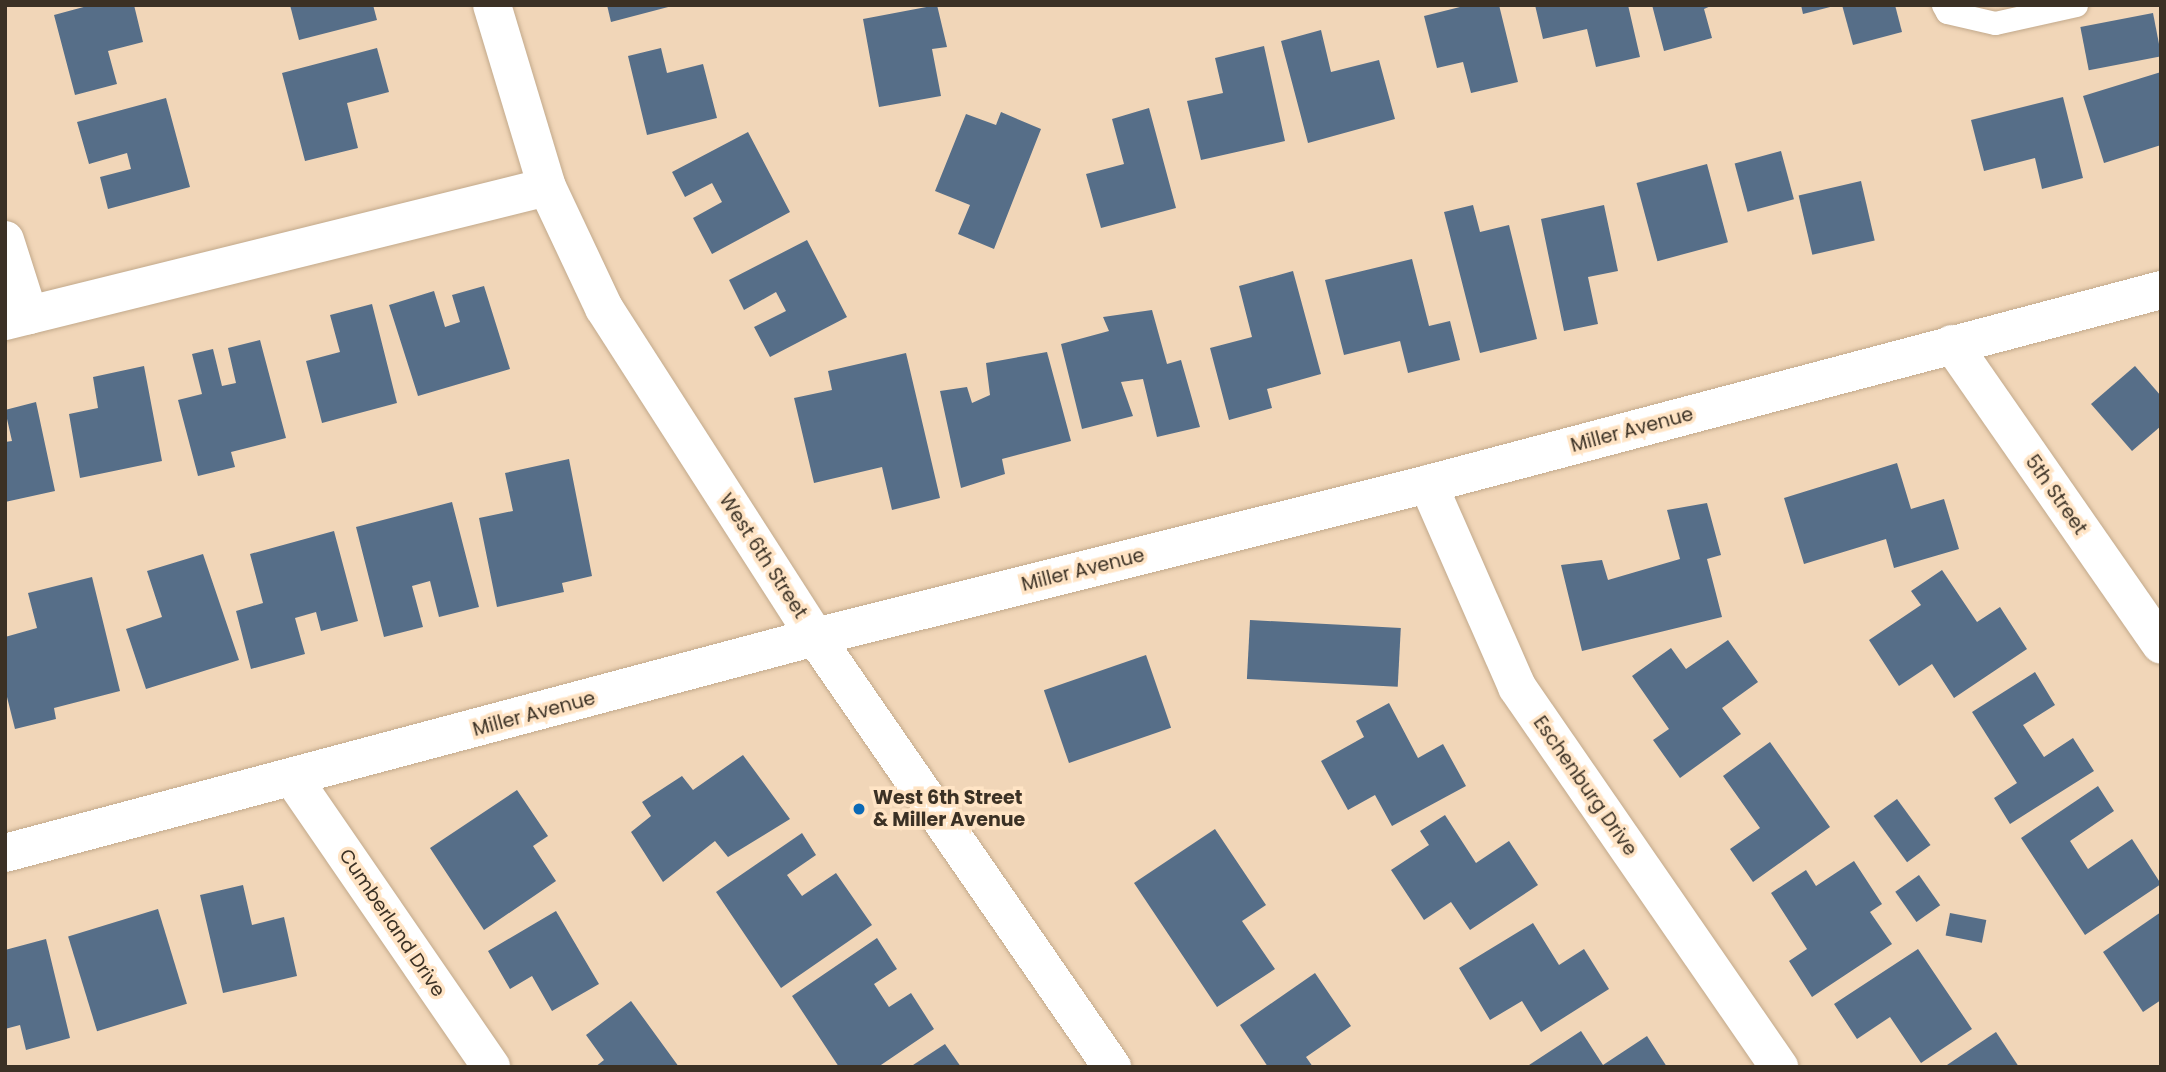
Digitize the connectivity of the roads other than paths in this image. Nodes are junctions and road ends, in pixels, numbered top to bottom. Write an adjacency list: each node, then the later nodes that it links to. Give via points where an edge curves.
1 (492, 5): 4 (street, West 6th Street)
2 (1943, 5): 3 (lane, via 1947,12 1995,23)
3 (2076, 5)
4 (547, 187): 7 (street); 10 (street, West 6th Street, via 604,308)
5 (5, 240): 7 (street)
6 (2161, 290): 8 (street, Miller Avenue)
7 (17, 318)
8 (1952, 344): 9 (street, Miller Avenue); 11 (street, 5th Street)
9 (1427, 484): 10 (street, Miller Avenue); 16 (street, Eschenburg Drive, via 1517,687)
10 (815, 637): 12 (street, Miller Avenue); 15 (street, West 6th Street)
11 (2161, 645)
12 (294, 779): 13 (street, Miller Avenue); 14 (street, Cumberland Drive)
13 (5, 853)
14 (491, 1067)
15 (1112, 1067)
16 (1779, 1067)

